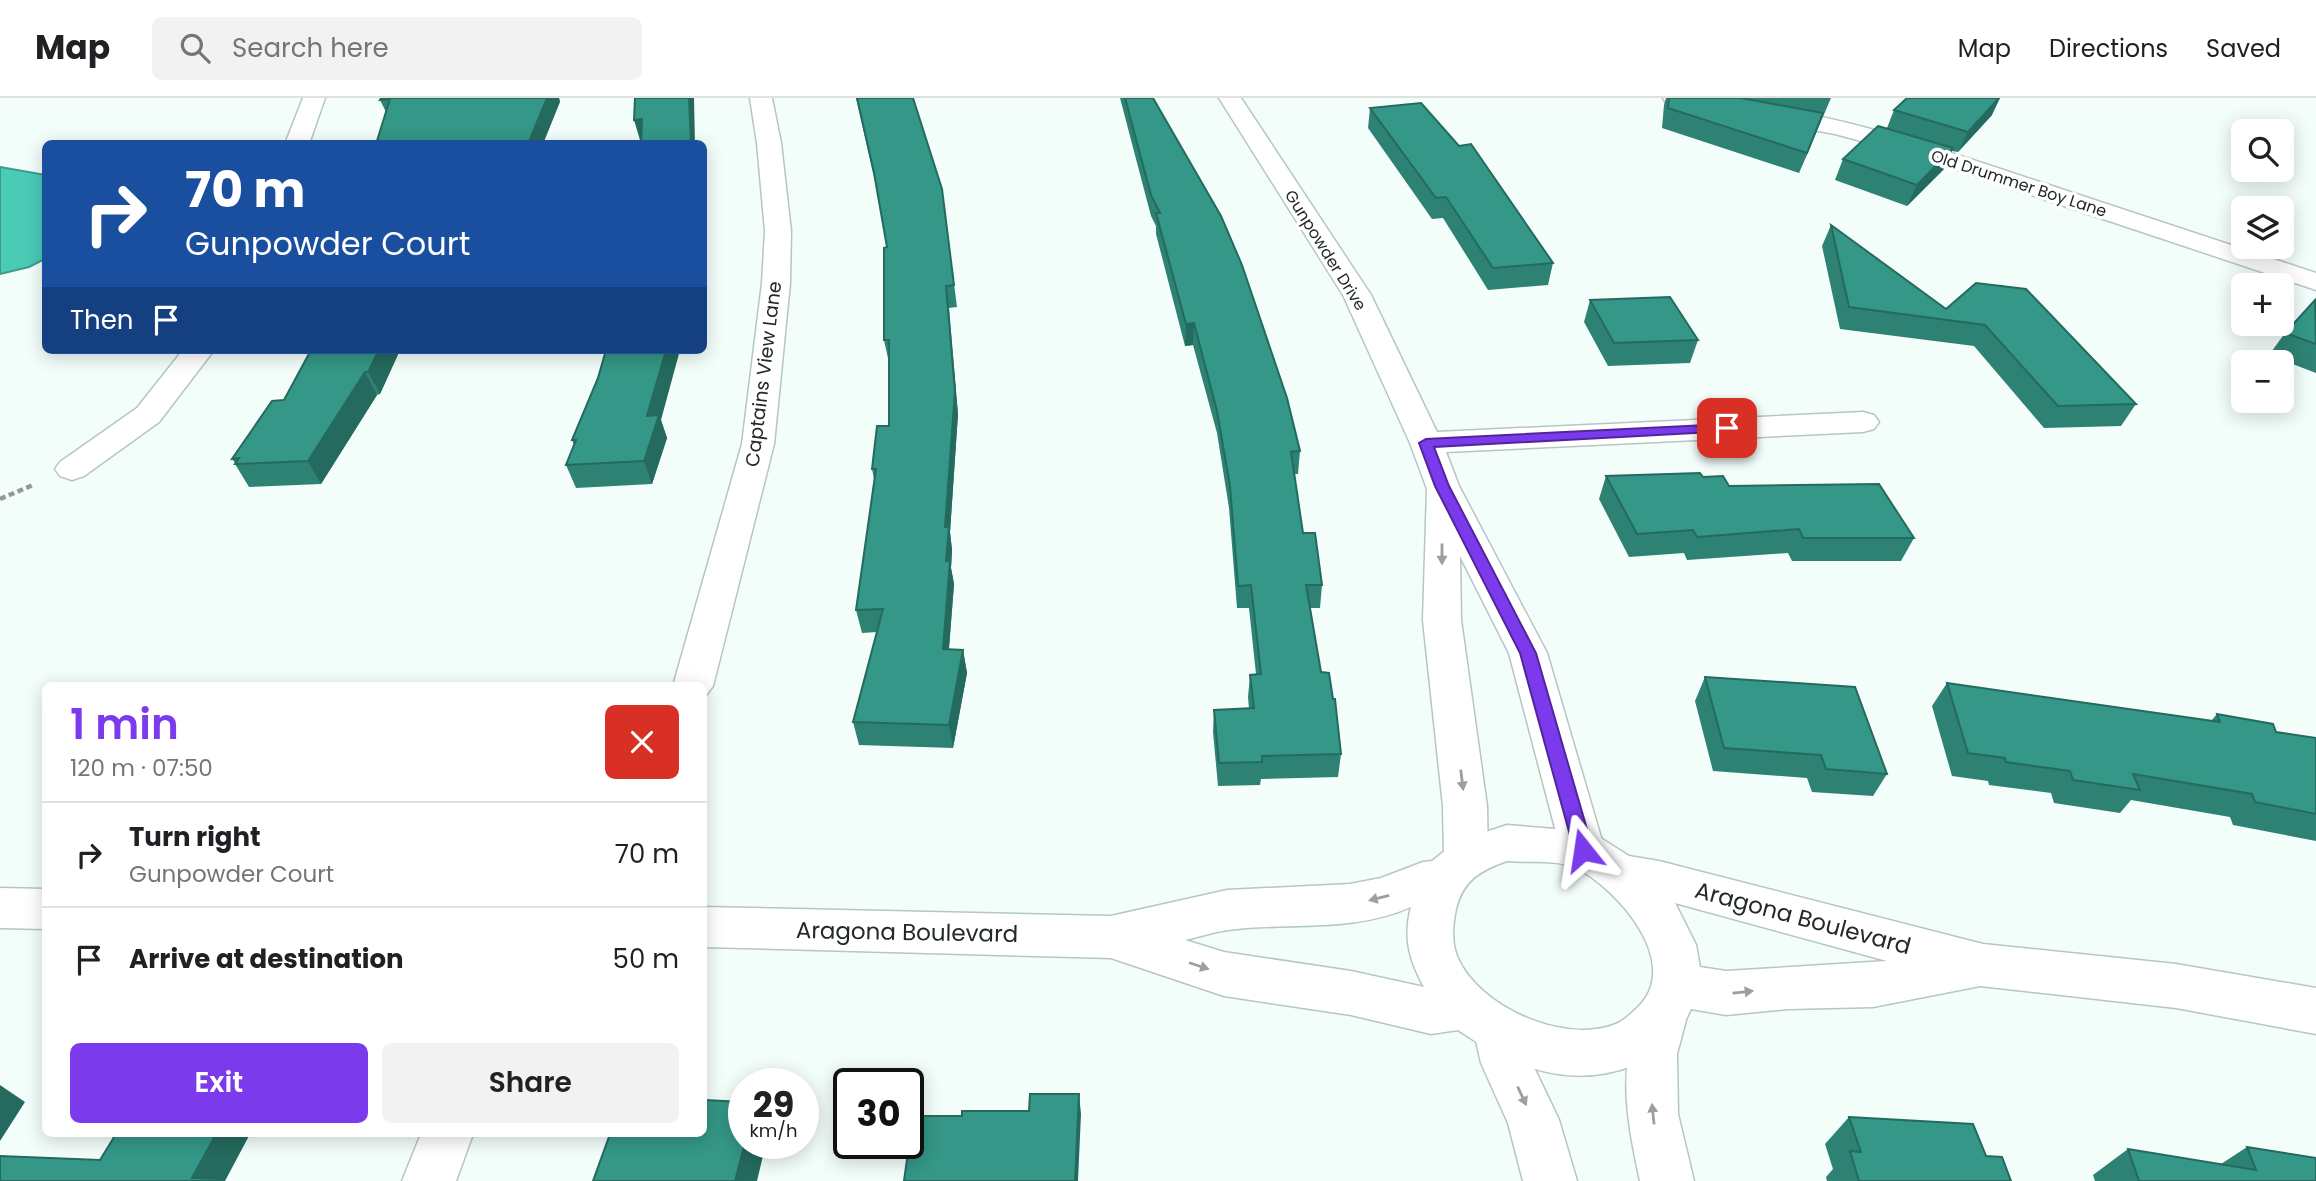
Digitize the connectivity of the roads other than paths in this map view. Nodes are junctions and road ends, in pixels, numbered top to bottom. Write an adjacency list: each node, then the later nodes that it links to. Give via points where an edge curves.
1 (314, 98): 5 (street)
2 (761, 98): 12 (street, Captains View Lane, via 778,231 760,431)
3 (1230, 98): 9 (street, Gunpowder Drive, via 1357,295)
4 (1674, 98): 6 (street, Old Drummer Boy Lane, via 1838,127 1914,148)
5 (298, 140)
6 (2316, 282)
7 (196, 354): 10 (street, via 148,415)
8 (1863, 422): 9 (street)
9 (1426, 443): 11 (street, Gunpowder Drive)
10 (72, 469)
11 (1442, 486): 13 (street, Gunpowder Drive, via 1528,653); 14 (street, Gunpowder Drive, one-way to 14, via 1442,620 1465,806)
12 (695, 682)
13 (1583, 850): 14 (street, via 1507,843); 15 (street)
14 (1455, 869): 19 (street, Aragona Boulevard, one-way to 19, via 1386,897 1350,904 1227,909); 23 (street, via 1431,908 1430,940 1442,974)
15 (1622, 874): 20 (street, Aragona Boulevard); 21 (street, via 1660,916 1674,950)
16 (0, 908): 17 (street)
17 (42, 909)
18 (707, 927): 19 (street, Aragona Boulevard)
19 (1111, 937): 23 (street, Aragona Boulevard, one-way to 23, via 1224,974 1352,993)
20 (1983, 965): 21 (street, Aragona Boulevard, one-way to 20, via 1788,987 1872,985); 22 (street, Aragona Boulevard, via 2176,986)
21 (1669, 1001): 23 (street, via 1634,1043 1591,1055 1544,1051); 27 (street, one-way to 21, via 1652,1114 1652,1054)
22 (2316, 1011)
23 (1482, 1020): 26 (street, one-way to 26, via 1533,1120)
24 (446, 1137): 25 (street)
25 (429, 1181)
26 (1550, 1181)
27 (1667, 1181)

